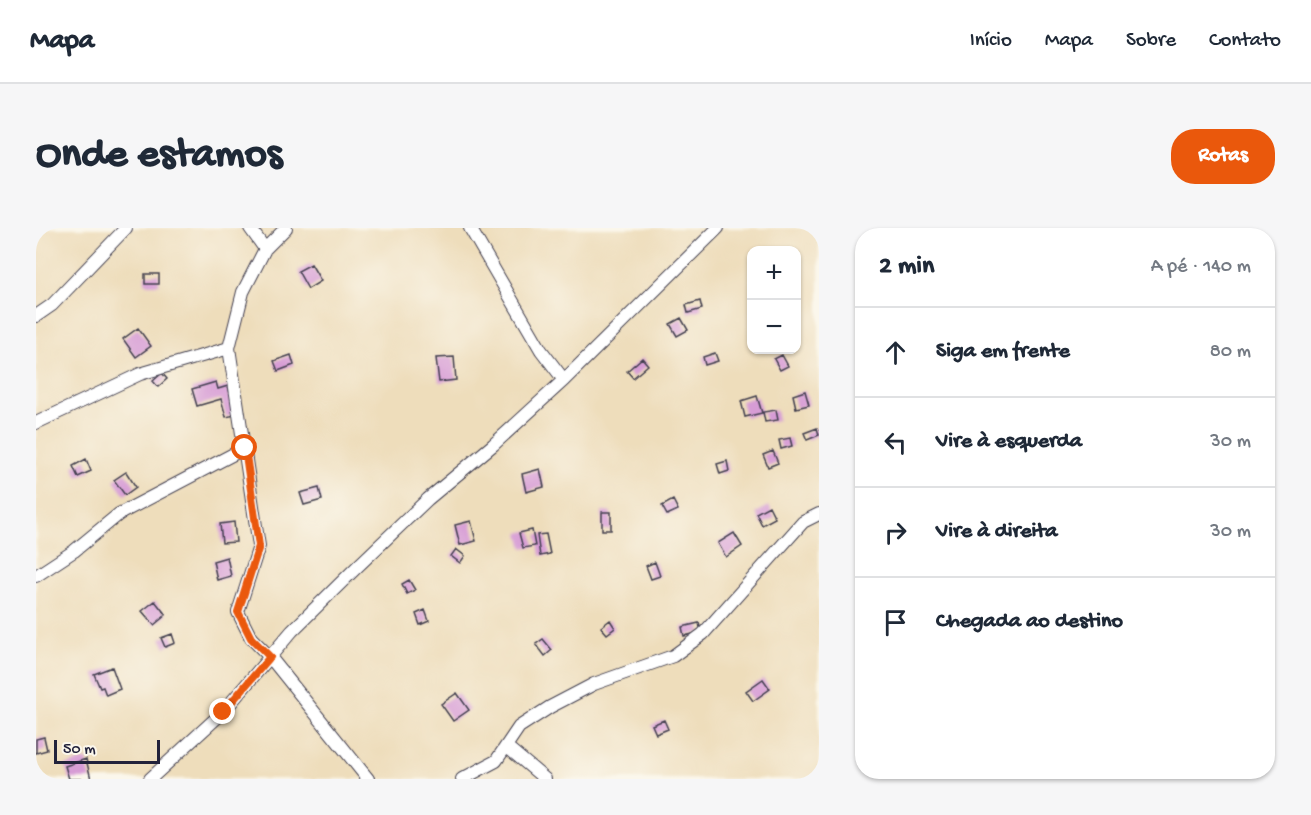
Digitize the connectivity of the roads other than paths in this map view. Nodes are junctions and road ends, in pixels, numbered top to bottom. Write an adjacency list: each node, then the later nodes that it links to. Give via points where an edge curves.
1 (126, 228): 7 (street, via 52,305)
2 (250, 228): 6 (street)
3 (286, 228): 6 (street)
4 (470, 228): 9 (street, via 541,350)
5 (718, 228): 9 (street)
6 (265, 249): 8 (street, via 243,292)
7 (36, 316)
8 (229, 348): 10 (street, via 140,374); 11 (street)
9 (564, 380): 14 (street, via 428,498)
10 (36, 423)
11 (245, 448): 13 (street, via 119,514); 14 (street, via 259,546 238,612 251,638)
12 (819, 514): 15 (street, via 803,522 703,634 673,656 594,684 550,707 519,727)
13 (36, 576)
14 (270, 657): 16 (street); 17 (street)
15 (507, 747): 18 (street, via 496,761); 19 (street)
16 (159, 777)
17 (368, 779)
18 (462, 779)
19 (545, 779)

